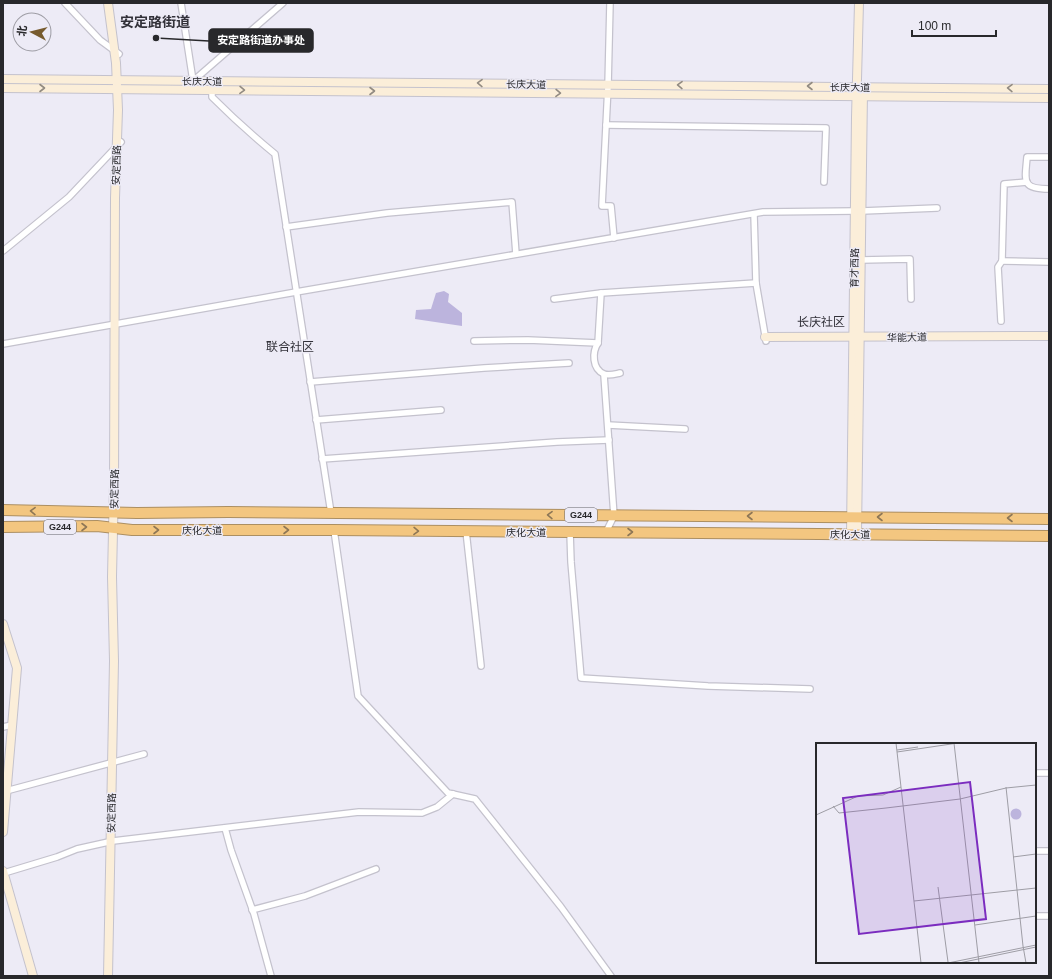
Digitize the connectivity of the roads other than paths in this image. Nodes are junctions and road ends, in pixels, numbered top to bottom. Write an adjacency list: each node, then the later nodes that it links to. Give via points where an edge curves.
1 (64, 3): 9 (street, via 100,40)
2 (108, 3): 9 (main road, 安定西路)
3 (112, 3): 9 (main road, 安定西路)
4 (181, 3): 12 (street)
5 (283, 3): 12 (street)
6 (610, 3): 13 (street)
7 (859, 3): 14 (main road, 育才西路)
8 (864, 3): 14 (main road, 育才西路)
9 (117, 53): 11 (main road, 安定西路)
10 (3, 79): 11 (main road, 长庆大道)
11 (119, 80): 12 (main road, 长庆大道); 16 (main road, 安定西路)
12 (193, 81): 13 (main road, 长庆大道, one-way to 12)
13 (608, 84): 14 (main road, 长庆大道, one-way to 13); 19 (street)
14 (860, 87): 17 (main road, 长庆大道, one-way to 14); 20 (main road, 育才西路)
15 (3, 88): 16 (main road, 长庆大道, one-way to 16)
16 (120, 89): 18 (main road, 长庆大道); 23 (main road, 安定西路)
17 (1049, 89)
18 (212, 90): 19 (main road, 长庆大道, one-way to 19); 31 (street, via 212,97 275,154)
19 (608, 94): 20 (main road, 长庆大道); 22 (street)
20 (860, 96): 21 (main road, 长庆大道); 29 (main road, 育才西路)
21 (1049, 98)
22 (606, 125): 25 (street, via 826,128); 32 (street, via 602,206 611,206)
23 (119, 144): 33 (street, via 69,196); 44 (main road, 安定西路)
24 (1049, 157): 26 (street, via 1027,157)
25 (824, 182)
26 (1027, 182): 27 (street, via 1035,189); 36 (street, via 1004,184)
27 (1049, 189)
28 (937, 208): 29 (street)
29 (858, 211): 30 (street); 35 (main road, 育才西路); 47 (main road, 育才西路)
30 (754, 214): 32 (street); 38 (street)
31 (286, 227): 34 (street, via 387,213 512,202); 39 (street)
32 (614, 238): 34 (street)
33 (3, 251)
34 (516, 254): 39 (street)
35 (861, 260): 42 (street, via 910,258); 47 (main road, 育才西路)
36 (1002, 261): 37 (street); 43 (street, via 998,267)
37 (1049, 262)
38 (756, 283): 40 (street); 46 (street)
39 (296, 292): 44 (street); 55 (street)
40 (601, 293): 41 (street); 50 (street)
41 (554, 299)
42 (911, 299)
43 (1000, 321)
44 (117, 324): 51 (street); 63 (main road, 安定西路)
45 (1049, 336): 47 (main road, 华能大道)
46 (766, 339): 47 (main road, 华能大道)
47 (857, 339): 48 (main road, 华能大道); 66 (main road, 育才西路)
48 (1049, 340)
49 (474, 341): 50 (street)
50 (598, 343): 53 (street, via 594,348 594,362)
51 (3, 344)
52 (570, 363): 55 (street)
53 (604, 374): 54 (street); 58 (street)
54 (620, 374)
55 (310, 382): 57 (street)
56 (441, 410): 57 (street)
57 (316, 420): 61 (street)
58 (608, 425): 59 (street); 60 (street)
59 (685, 429)
60 (609, 440): 61 (street); 65 (street)
61 (322, 459): 64 (street)
62 (3, 510): 63 (highway, 庆化大道 / G244, one-way to 62)
63 (116, 512): 64 (highway, 庆化大道 / G244); 69 (main road, 安定西路)
64 (330, 513): 65 (highway, 庆化大道 / G244, one-way to 64)
65 (614, 516): 66 (highway, 庆化大道 / G244, one-way to 65); 73 (street)
66 (854, 517): 67 (highway, 庆化大道 / G244, one-way to 66); 74 (main road, 育才西路)
67 (1049, 518)
68 (3, 527): 69 (highway, 庆化大道 / G244, one-way to 69)
69 (115, 528): 70 (highway, 庆化大道 / G244, one-way to 70); 82 (main road, 安定西路, via 118,661)
70 (334, 530): 71 (highway, 庆化大道 / G244, one-way to 71); 87 (street, via 358,696 448,792)
71 (466, 532): 72 (highway, 庆化大道 / G244); 77 (street)
72 (570, 532): 73 (highway, 庆化大道 / G244); 78 (street, via 581,678)
73 (606, 532): 74 (highway, 庆化大道 / G244, one-way to 74)
74 (854, 534): 75 (highway, 庆化大道 / G244)
75 (1049, 536)
76 (3, 624): 79 (main road, via 17,668)
77 (481, 666)
78 (810, 689)
79 (12, 725): 80 (street); 85 (main road)
80 (3, 727)
81 (144, 754): 82 (street)
82 (114, 761): 86 (street); 91 (main road, 安定西路)
83 (1036, 773): 84 (street)
84 (1049, 773)
85 (5, 779): 86 (main road)
86 (6, 791): 88 (main road)
87 (453, 794): 89 (street, via 437,807 422,813 359,812); 104 (street, via 475,799 561,907)
88 (4, 805): 90 (main road)
89 (226, 828): 91 (street); 97 (street)
90 (3, 832)
91 (113, 841): 95 (street, via 77,849); 101 (main road, 安定西路); 102 (main road, 安定西路)
92 (1036, 851): 93 (street)
93 (1049, 851)
94 (376, 869): 97 (street, via 305,896)
95 (3, 872): 96 (main road)
96 (6, 892): 100 (main road)
97 (252, 910): 103 (street)
98 (1036, 916): 99 (street)
99 (1049, 916)
100 (33, 976)
101 (108, 976)
102 (112, 976)
103 (271, 976)
104 (611, 976)

